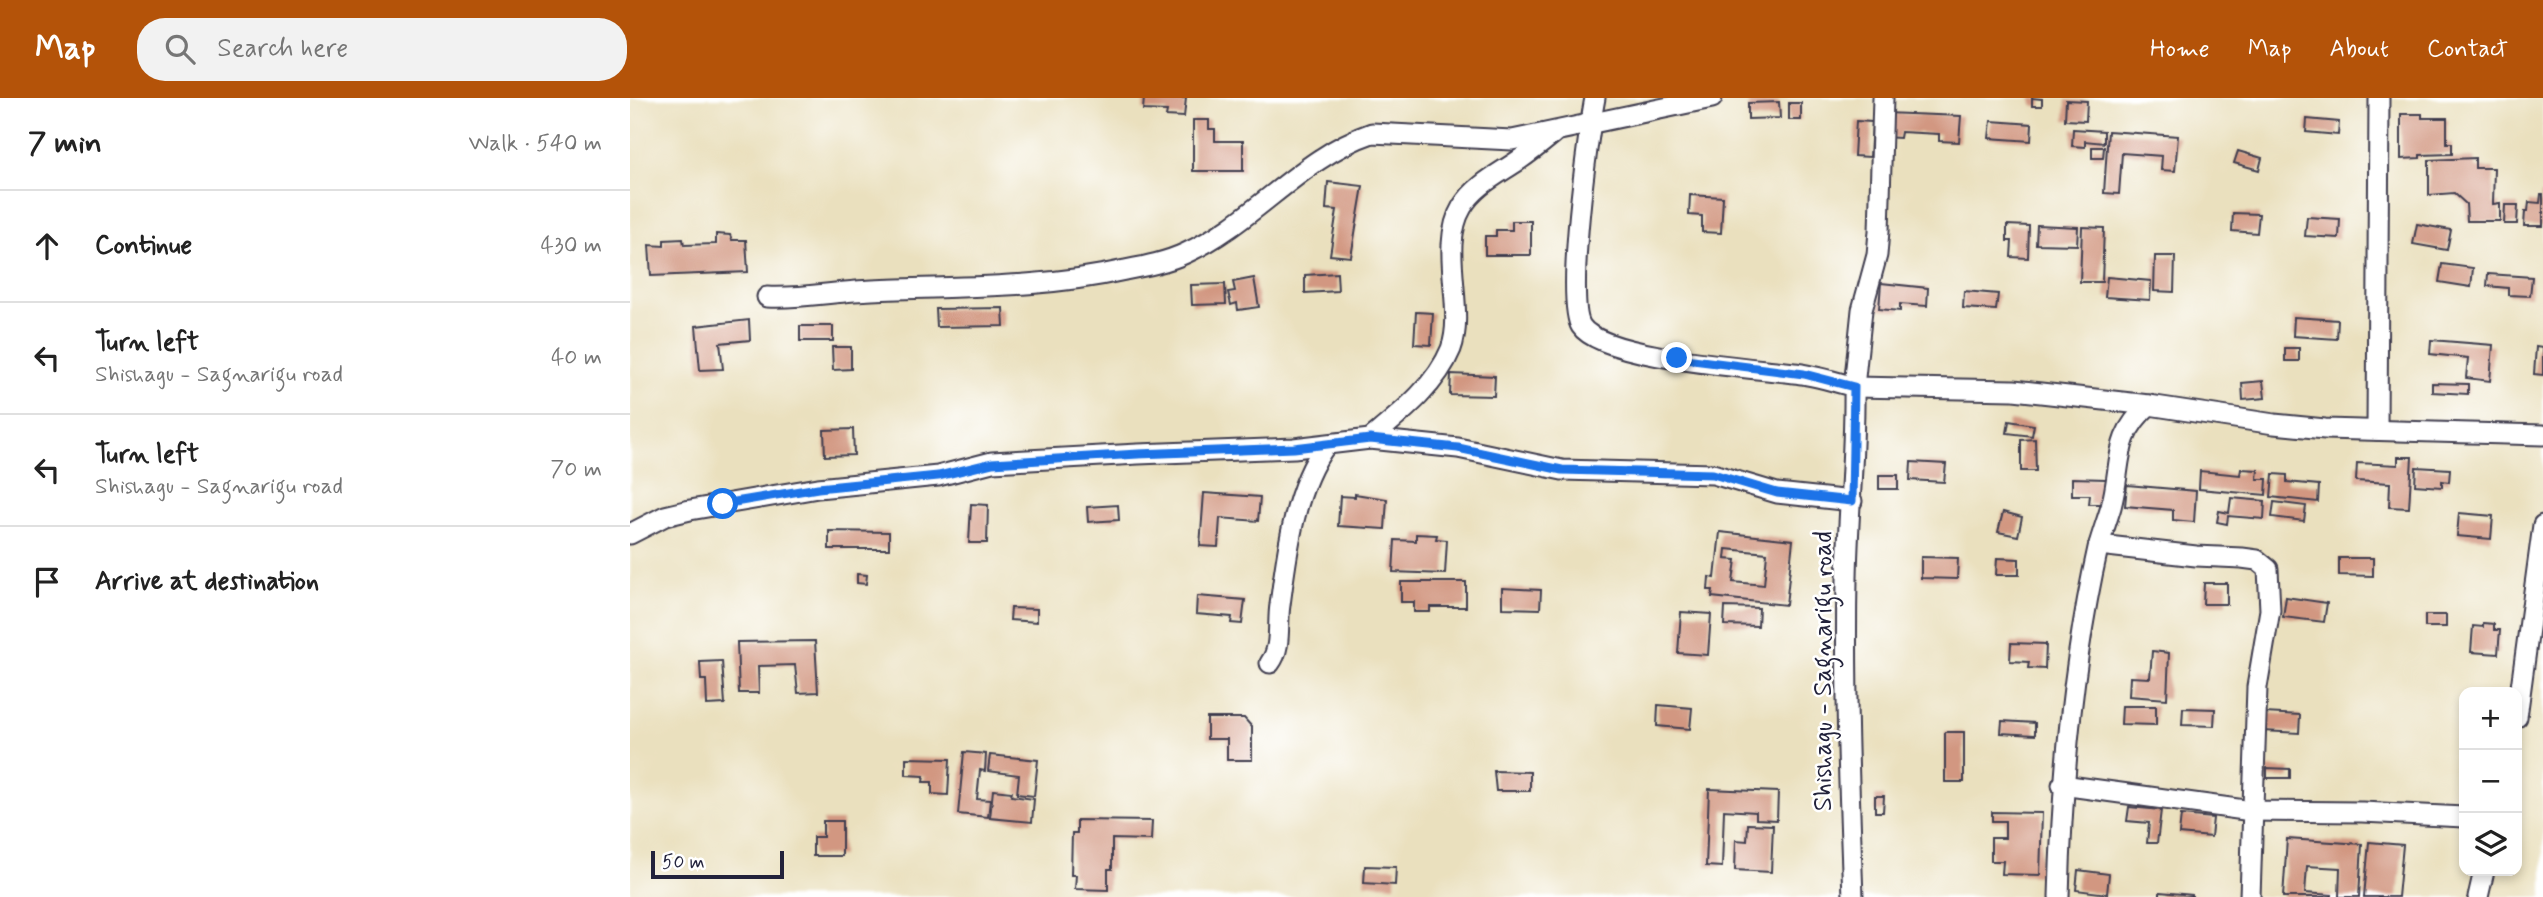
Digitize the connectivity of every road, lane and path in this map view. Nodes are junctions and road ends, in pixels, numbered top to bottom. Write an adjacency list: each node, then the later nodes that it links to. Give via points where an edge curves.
1 (1595, 98): 5 (street)
2 (1712, 98): 5 (street)
3 (1883, 98): 8 (street, Shishagu - Sagnarigu road, via 1880,231 1862,310)
4 (2379, 98): 10 (street)
5 (1590, 124): 6 (street); 8 (street, via 1575,303 1576,317 1590,336 1639,351 1804,374)
6 (1556, 132): 7 (street, via 1512,140 1372,133 1327,153 1217,236 1186,253 1093,277 1032,285); 12 (street, via 1483,184 1463,205 1455,226 1451,267 1452,346 1436,375)
7 (767, 297)
8 (1854, 387): 9 (street, via 2014,390); 14 (street, Shishagu - Sagnarigu road)
9 (2149, 405): 10 (street, via 2296,427); 17 (street, via 2124,435)
10 (2377, 430): 11 (street)
11 (2543, 435)
12 (1370, 439): 13 (street); 14 (street, via 1458,448 1562,470 1713,474 1777,493)
13 (1326, 445): 16 (street, via 992,463 938,476 818,488 690,510 665,516); 18 (street, via 1309,472 1294,525 1279,605 1277,647)
14 (1852, 501): 24 (street, Shishagu - Sagnarigu road, via 1847,741)
15 (2543, 525): 19 (street)
16 (630, 534)
17 (2099, 545): 20 (street, via 2079,646); 21 (street, via 2242,558 2268,569 2270,610 2257,687)
18 (1270, 663)
19 (2521, 687)
20 (2063, 785): 21 (street); 25 (street)
21 (2252, 811): 22 (street); 26 (street)
22 (2459, 817)
23 (2483, 876): 27 (street)
24 (1853, 897)
25 (2059, 897)
26 (2250, 897)
27 (2478, 897)

